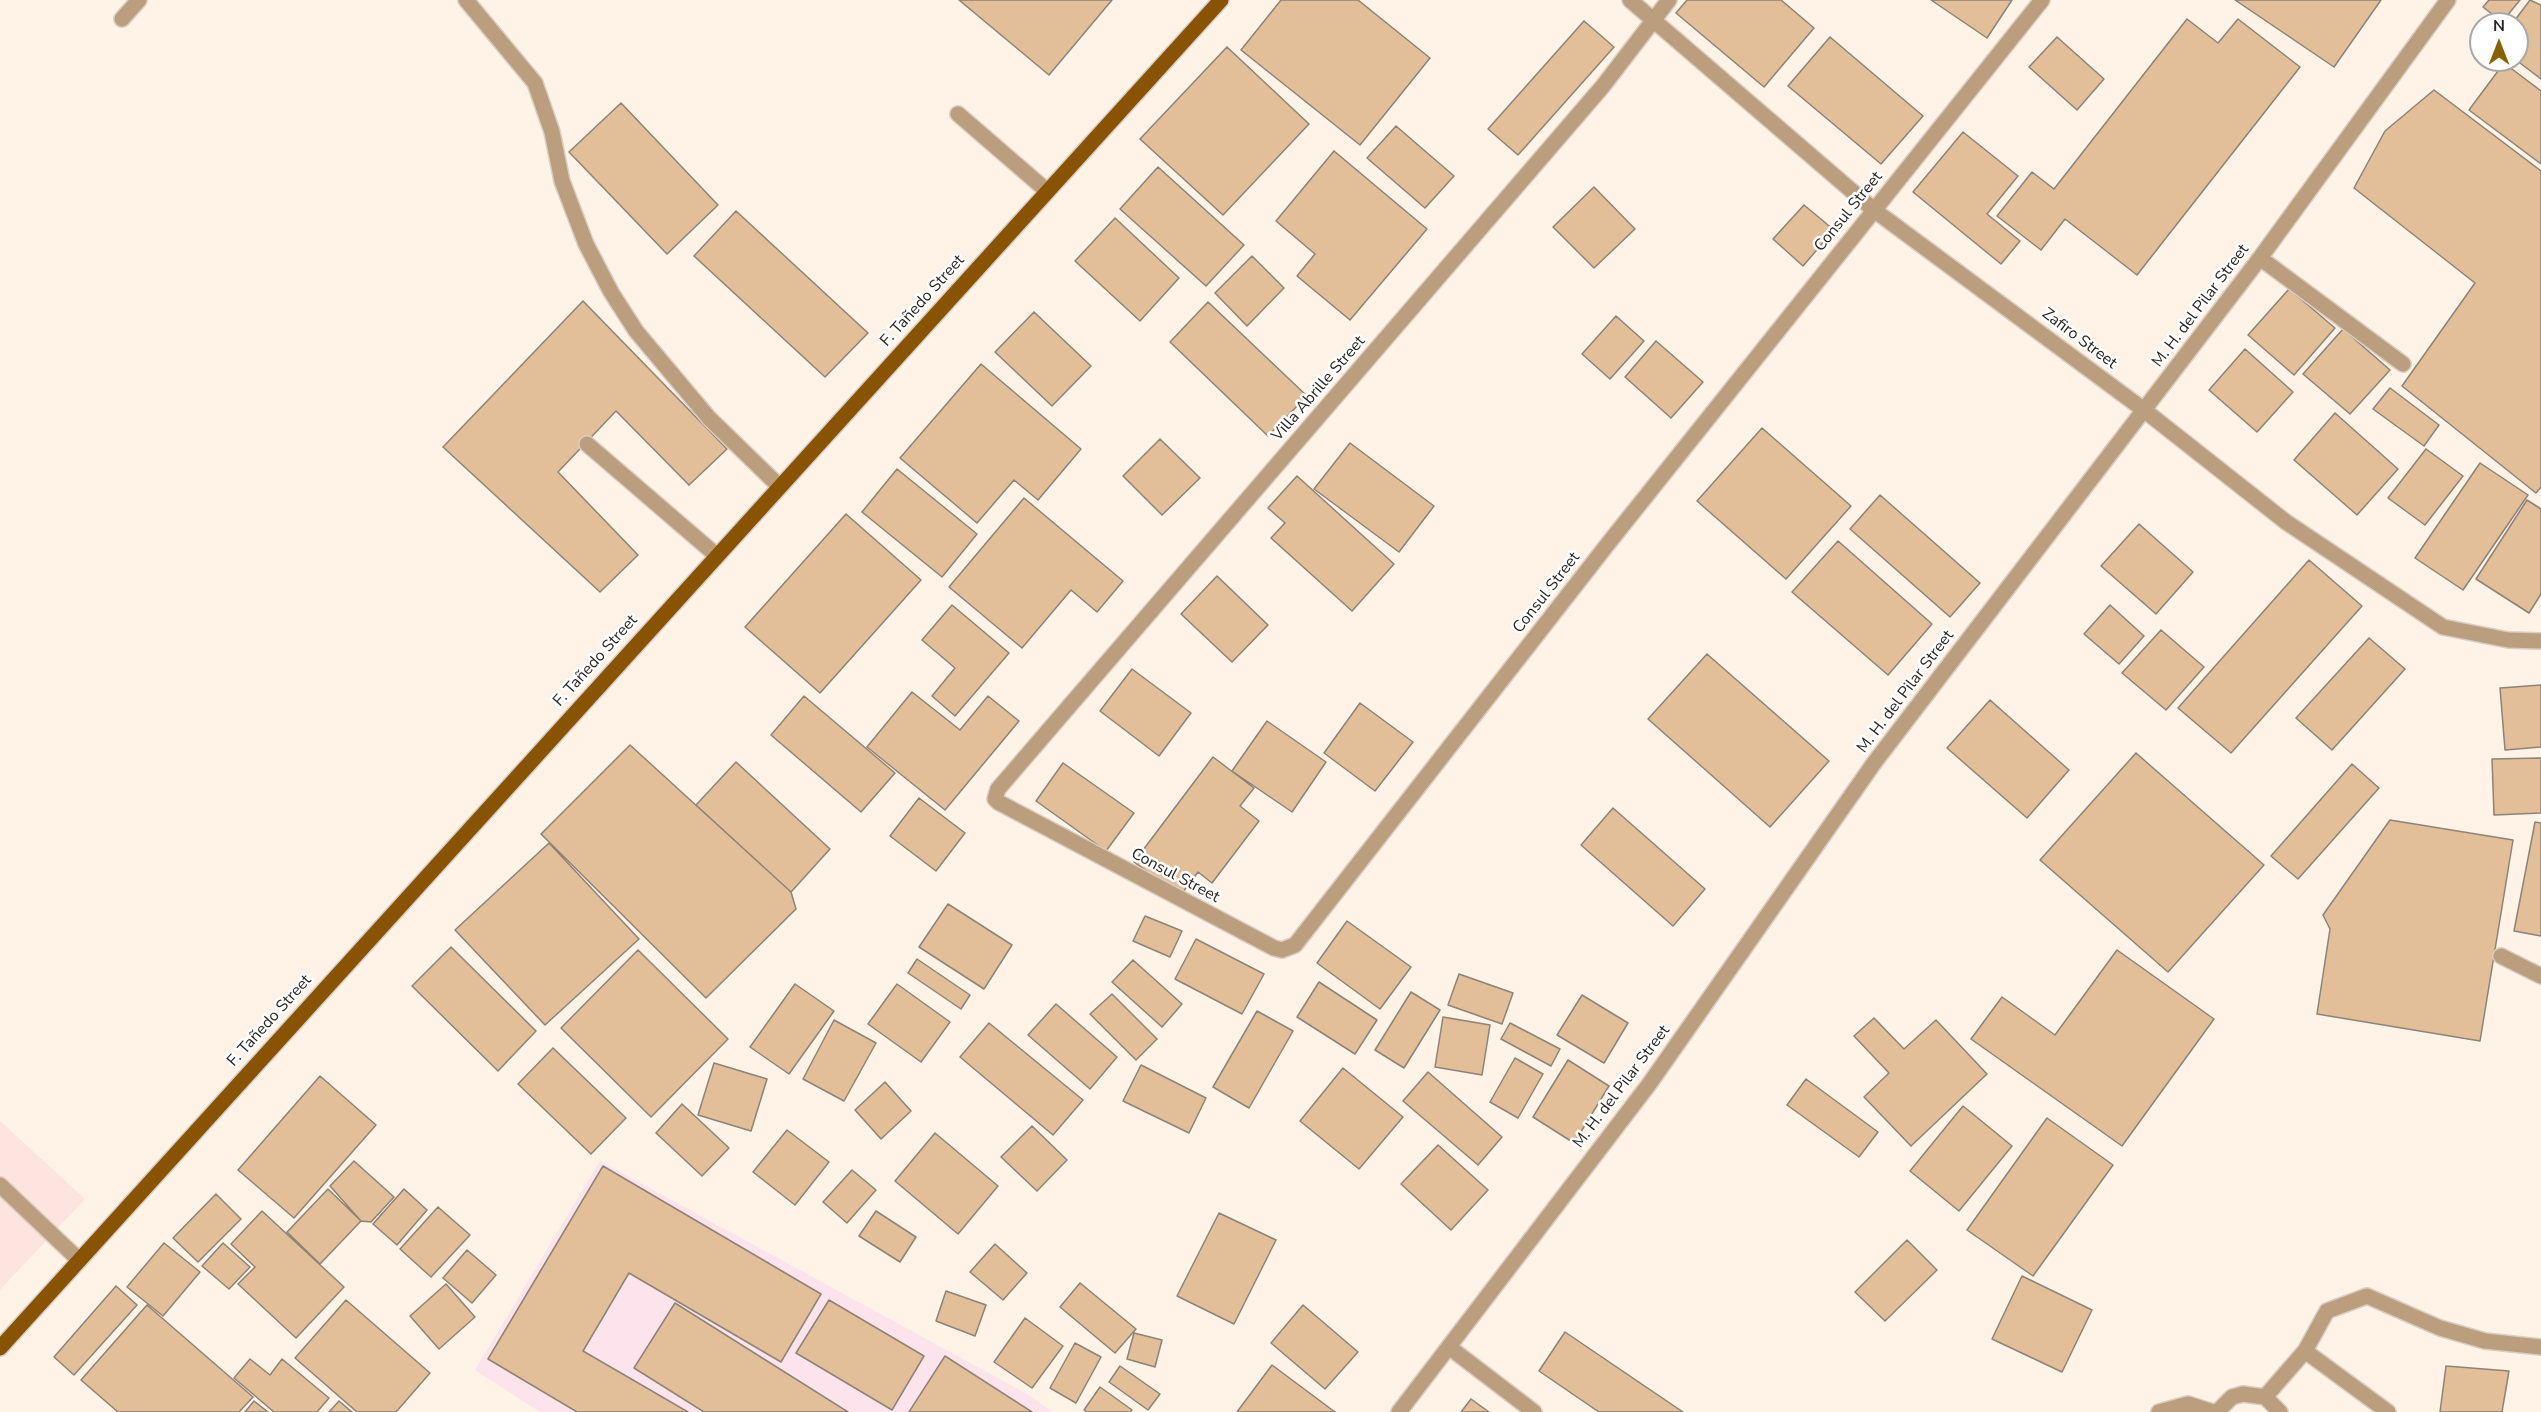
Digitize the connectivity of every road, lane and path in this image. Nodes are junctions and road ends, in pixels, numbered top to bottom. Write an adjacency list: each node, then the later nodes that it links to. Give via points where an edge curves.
1 (139, 0): 8 (street)
2 (466, 0): 17 (street, via 535,83 552,132 562,181 586,244 636,331 709,418)
3 (1221, 0): 11 (main road, F. Tañedo Street)
4 (1630, 0): 9 (street, Zafiro Street)
5 (1669, 0): 9 (street, Villa Abrille Street)
6 (2042, 0): 12 (street, Consul Street)
7 (2448, 0): 13 (street, M. H. del Pilar Street)
8 (122, 19)
9 (1652, 19): 12 (street, Zafiro Street); 20 (street, Villa Abrille Street, via 1603,86 998,789)
10 (958, 114): 11 (street)
11 (1047, 191): 17 (main road, F. Tañedo Street)
12 (1874, 210): 15 (street, Zafiro Street); 20 (street, Consul Street, via 1295,945 1282,950 1274,948)
13 (2260, 258): 14 (street); 15 (street, M. H. del Pilar Street)
14 (2403, 364)
15 (2144, 410): 19 (street, Zafiro Street, via 2286,522 2444,627 2508,640); 25 (street, M. H. del Pilar Street, via 1874,763 1650,1083)
16 (587, 444): 18 (street)
17 (779, 486): 18 (main road, F. Tañedo Street)
18 (716, 555): 24 (main road, F. Tañedo Street)
19 (2541, 641)
20 (995, 799)
21 (2501, 956): 22 (street)
22 (2541, 976)
23 (0, 1185): 24 (street)
24 (79, 1260): 27 (main road, F. Tañedo Street)
25 (1449, 1347): 30 (street, M. H. del Pilar Street); 31 (street)
26 (2541, 1347): 28 (street, via 2485,1341 2440,1328 2367,1296 2327,1311)
27 (0, 1348)
28 (2305, 1351): 29 (street); 36 (street)
29 (2265, 1397): 34 (street, via 2232,1397); 35 (street)
30 (1400, 1412)
31 (1534, 1412)
32 (2159, 1412): 33 (street, via 2188,1404)
33 (2213, 1412)
34 (2217, 1412)
35 (2280, 1412)
36 (2388, 1412)

